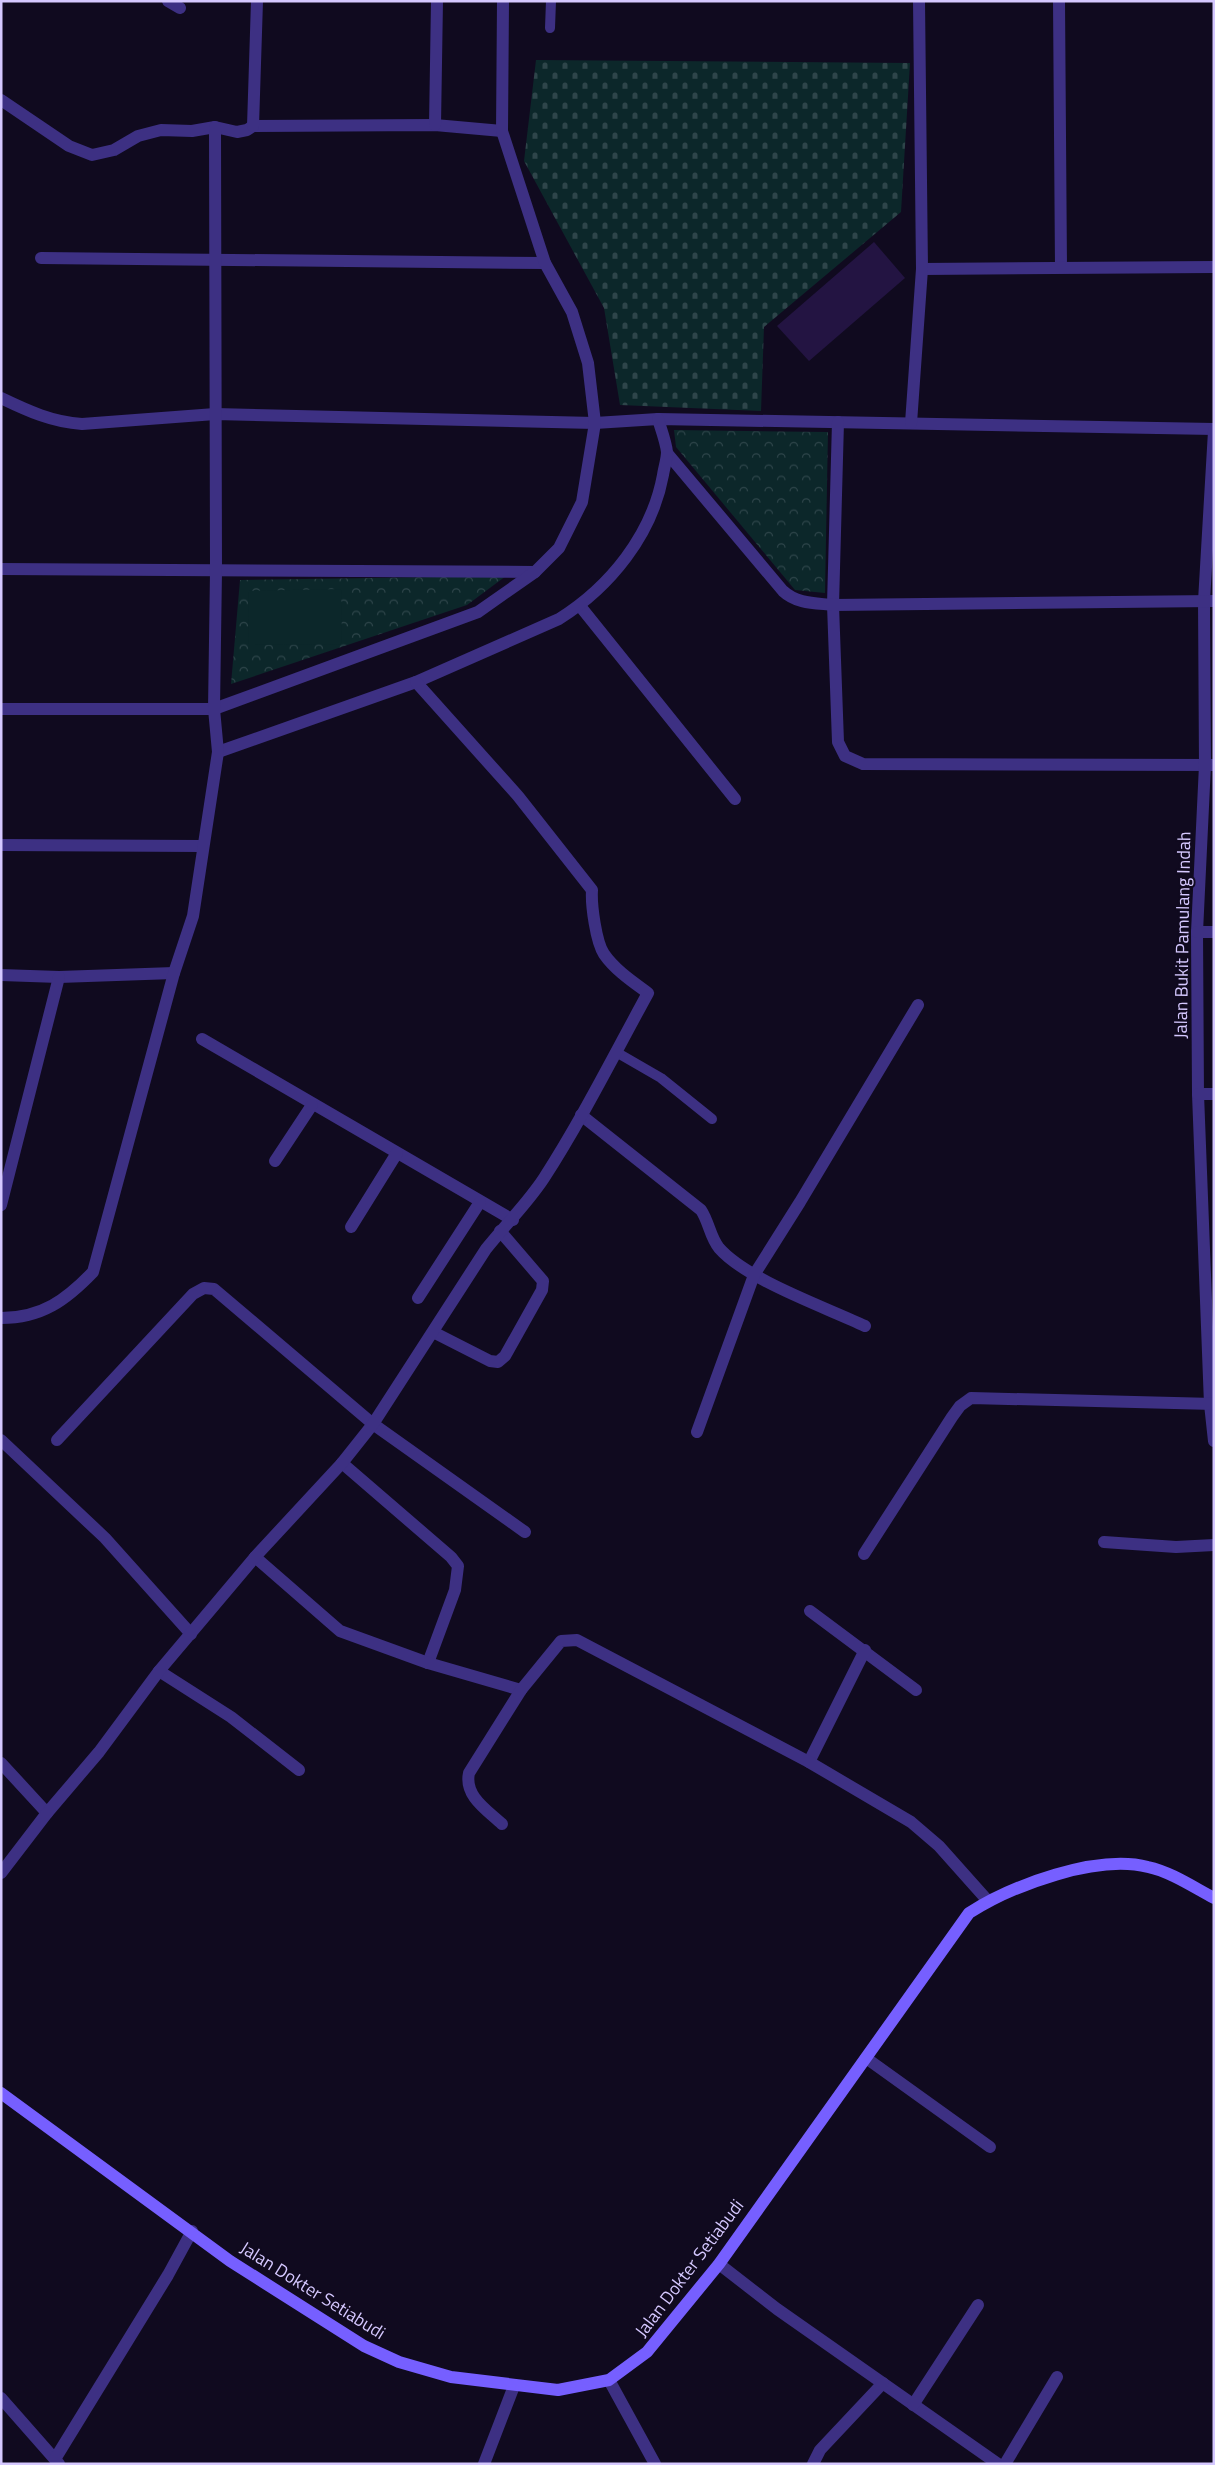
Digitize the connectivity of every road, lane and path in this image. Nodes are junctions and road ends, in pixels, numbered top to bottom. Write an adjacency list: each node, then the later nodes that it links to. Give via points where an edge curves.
1 (168, 1): 8 (street)
2 (257, 1): 12 (street)
3 (437, 1): 11 (street)
4 (503, 1): 14 (street)
5 (551, 1): 9 (lane)
6 (919, 1): 20 (street)
7 (1059, 1): 19 (street)
8 (180, 8)
9 (550, 28)
10 (1, 100): 13 (street, via 69,146 92,154 114,150 138,136 161,130 192,131)
11 (435, 125): 12 (street); 14 (street)
12 (252, 126): 13 (street, via 237,132)
13 (215, 127): 16 (street)
14 (502, 131): 17 (street)
15 (41, 258): 16 (street)
16 (215, 259): 17 (street); 22 (street)
17 (545, 263): 25 (street, via 572,312 588,363)
18 (1214, 267): 19 (street)
19 (1061, 268): 20 (street)
20 (922, 269): 26 (street)
21 (1, 398): 22 (street, via 62,423)
22 (215, 414): 25 (street); 30 (street)
23 (658, 419): 24 (street); 25 (street); 28 (street)
24 (838, 422): 26 (street); 33 (street)
25 (595, 423): 31 (street, via 582,502 559,548)
26 (910, 424): 27 (street)
27 (1214, 430): 32 (street, Jalan Bukit Pamulang Indah)
28 (667, 453): 33 (street, via 790,598); 34 (street, via 658,495 644,531 607,580)
29 (1, 570): 30 (street)
30 (216, 571): 31 (street); 37 (street)
31 (535, 572): 37 (street, via 478,612)
32 (1209, 601): 33 (street); 39 (street, Jalan Bukit Pamulang Indah)
33 (833, 605): 39 (street, via 838,742 845,756 863,764)
34 (580, 606): 35 (street, via 560,619); 40 (street)
35 (416, 682): 38 (street); 50 (street, via 518,796 592,890 591,907 604,954 648,992)
36 (1, 709): 37 (street)
37 (214, 709): 38 (street)
38 (218, 752): 42 (street)
39 (1209, 765): 43 (street, Jalan Bukit Pamulang Indah)
40 (735, 799)
41 (1, 845): 42 (street)
42 (202, 846): 45 (street, via 193,916)
43 (1197, 932): 44 (street); 51 (street, Jalan Bukit Pamulang Indah)
44 (1214, 932)
45 (174, 973): 47 (street); 65 (street, via 93,1272 77,1289 53,1306 28,1317)
46 (1, 975): 47 (street)
47 (59, 977): 59 (street)
48 (918, 1005): 63 (street)
49 (202, 1039): 53 (street)
50 (616, 1052): 54 (street); 55 (lane, via 661,1078)
51 (1198, 1094): 52 (street); 68 (street, Jalan Bukit Pamulang Indah)
52 (1214, 1094)
53 (312, 1105): 56 (street); 57 (street)
54 (582, 1115): 60 (street, via 543,1180); 63 (street, via 700,1210 719,1248)
55 (712, 1119)
56 (397, 1153): 58 (street); 61 (street)
57 (276, 1161)
58 (480, 1202): 60 (street); 64 (street)
59 (1, 1205)
60 (513, 1220): 62 (street)
61 (351, 1227)
62 (500, 1231): 67 (street); 67 (street, via 543,1281 542,1290 505,1356 498,1362 490,1361)
63 (754, 1274): 66 (street); 70 (street)
64 (418, 1298)
65 (1, 1318)
66 (865, 1326)
67 (433, 1332): 69 (street)
68 (1212, 1404): 73 (street, Jalan Bukit Pamulang Indah); 78 (street, via 971,1398 952,1417)
69 (373, 1424): 72 (street, via 214,1289 204,1288 193,1294); 74 (street); 75 (street)
70 (697, 1432)
71 (1, 1440): 81 (street, via 104,1538)
72 (57, 1440)
73 (1214, 1441)
74 (342, 1463): 79 (street); 83 (street, via 458,1566 455,1590)
75 (525, 1532)
76 (1104, 1542): 77 (street, via 1176,1547)
77 (1214, 1544)
78 (864, 1554)
79 (255, 1557): 81 (street); 83 (street, via 340,1631)
80 (810, 1611): 82 (street)
81 (191, 1634): 84 (street)
82 (865, 1650): 86 (street); 87 (street)
83 (428, 1663): 85 (street)
84 (159, 1671): 89 (street, via 231,1717); 90 (street, via 99,1752)
85 (521, 1690): 87 (street, via 561,1641 578,1640); 91 (street, via 469,1773 467,1784 471,1795)
86 (916, 1690)
87 (809, 1762): 94 (street, via 924,1831)
88 (1, 1763): 90 (street)
89 (299, 1770)
90 (47, 1813): 92 (street)
91 (502, 1824)
92 (1, 1872)
93 (1214, 1898): 94 (main road, Jalan Dokter Setiabudi, via 1158,1870 1112,1863 1083,1868)
94 (988, 1901): 95 (main road, Jalan Dokter Setiabudi, via 969,1912)
95 (866, 2058): 97 (street); 99 (main road, Jalan Dokter Setiabudi)
96 (1, 2093): 98 (main road, Jalan Dokter Setiabudi)
97 (990, 2148)
98 (192, 2231): 104 (main road, Jalan Dokter Setiabudi, via 270,2288 364,2346 400,2362 451,2377); 107 (street)
99 (719, 2264): 102 (main road, Jalan Dokter Setiabudi, via 647,2352); 103 (street)
100 (978, 2305): 106 (street)
101 (1057, 2377): 112 (street)
102 (609, 2380): 104 (main road, Jalan Dokter Setiabudi, via 558,2390); 109 (street)
103 (882, 2383): 106 (street); 110 (street, via 820,2450)
104 (514, 2386): 108 (street)
105 (1, 2398): 107 (street)
106 (912, 2405): 111 (street)
107 (57, 2462)
108 (484, 2464)
109 (656, 2464)
110 (813, 2464)
111 (998, 2464)
112 (1005, 2464)

